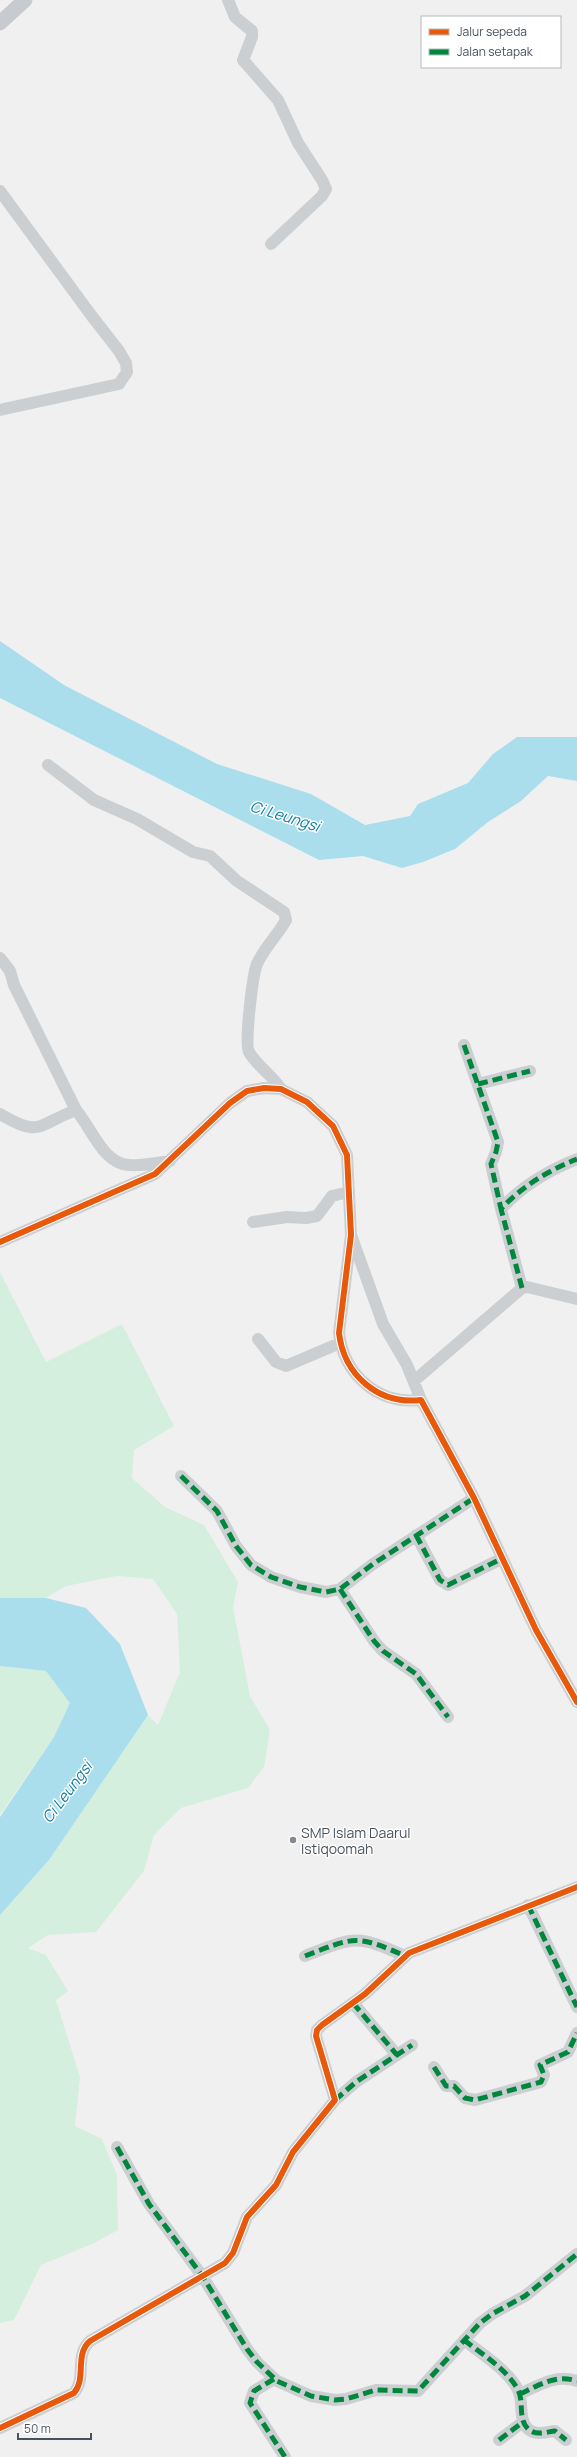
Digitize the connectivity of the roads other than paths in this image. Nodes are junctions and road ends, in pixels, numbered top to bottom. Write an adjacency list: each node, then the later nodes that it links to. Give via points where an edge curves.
1 (25, 0): 3 (main road)
2 (228, 0): 5 (street, via 235,17 252,32 243,60 278,100 298,143 326,189 322,196)
3 (0, 23)
4 (0, 191): 6 (street, via 119,351 126,363 127,372 118,384)
5 (271, 244)
6 (0, 410)
7 (48, 765): 12 (street, via 94,800 136,818 193,852 210,856 237,881 284,912 286,920 264,950 254,972 246,1036 248,1052 272,1075)
8 (0, 958): 13 (street, via 10,971 14,985)
9 (464, 1044): 11 (street)
10 (530, 1071): 11 (street)
11 (478, 1084): 18 (street, via 498,1142 491,1164)
12 (281, 1089): 16 (street, via 256,1089 239,1096); 17 (street, via 307,1102 332,1126 347,1155)
13 (76, 1110): 14 (street, via 32,1128); 16 (street, via 106,1152 117,1162 129,1165)
14 (0, 1114)
15 (577, 1159): 18 (street, via 558,1167 520,1191)
16 (170, 1162): 21 (street, via 139,1182)
17 (349, 1192): 19 (street, via 332,1196 317,1216); 20 (street)
18 (501, 1209): 22 (street)
19 (253, 1222)
20 (351, 1234): 25 (street); 26 (street, via 383,1324)
21 (0, 1242)
22 (522, 1288): 23 (street); 26 (street)
23 (577, 1299)
24 (258, 1339): 25 (street, via 276,1362 286,1366)
25 (340, 1343): 27 (street, via 348,1363 375,1392 402,1401)
26 (414, 1381): 27 (street)
27 (421, 1400): 29 (street)
28 (181, 1476): 32 (street, via 212,1505 245,1559 258,1570 300,1587 326,1592)
29 (474, 1498): 30 (street); 31 (street)
30 (416, 1535): 31 (street, via 440,1580 448,1585); 32 (street)
31 (501, 1558): 33 (street, via 536,1630)
32 (340, 1589): 34 (street, via 374,1641 416,1674)
33 (577, 1702)
34 (448, 1716)
35 (577, 1887): 36 (street)
36 (528, 1905): 38 (street); 40 (street)
37 (305, 1956): 38 (street, via 350,1940 362,1940 377,1943)
38 (405, 1956): 39 (street)
39 (353, 2003): 43 (street); 45 (street, via 317,2030 319,2049)
40 (577, 2007)
41 (577, 2033): 44 (street, via 568,2052 540,2065 544,2075 541,2082 475,2100 465,2098 454,2086 446,2086)
42 (412, 2045): 43 (street)
43 (397, 2055): 45 (street, via 356,2082)
44 (434, 2067)
45 (335, 2100): 48 (street, via 293,2152 276,2185 247,2217 230,2258)
46 (117, 2147): 48 (street, via 149,2204)
47 (577, 2254): 49 (street, via 525,2296 492,2314)
48 (203, 2277): 50 (street, via 247,2349); 54 (street, via 90,2341 83,2352 81,2384 74,2393)
49 (464, 2340): 50 (street, via 447,2361 415,2392 376,2390 335,2400 296,2391); 52 (street, via 506,2375)
50 (274, 2379): 57 (street, via 254,2391 250,2403)
51 (577, 2381): 52 (street, via 555,2379)
52 (520, 2394): 53 (street)
53 (523, 2422): 55 (street); 56 (street, via 533,2432 555,2431)
54 (0, 2427)
55 (499, 2440)
56 (566, 2440)
57 (284, 2457)

